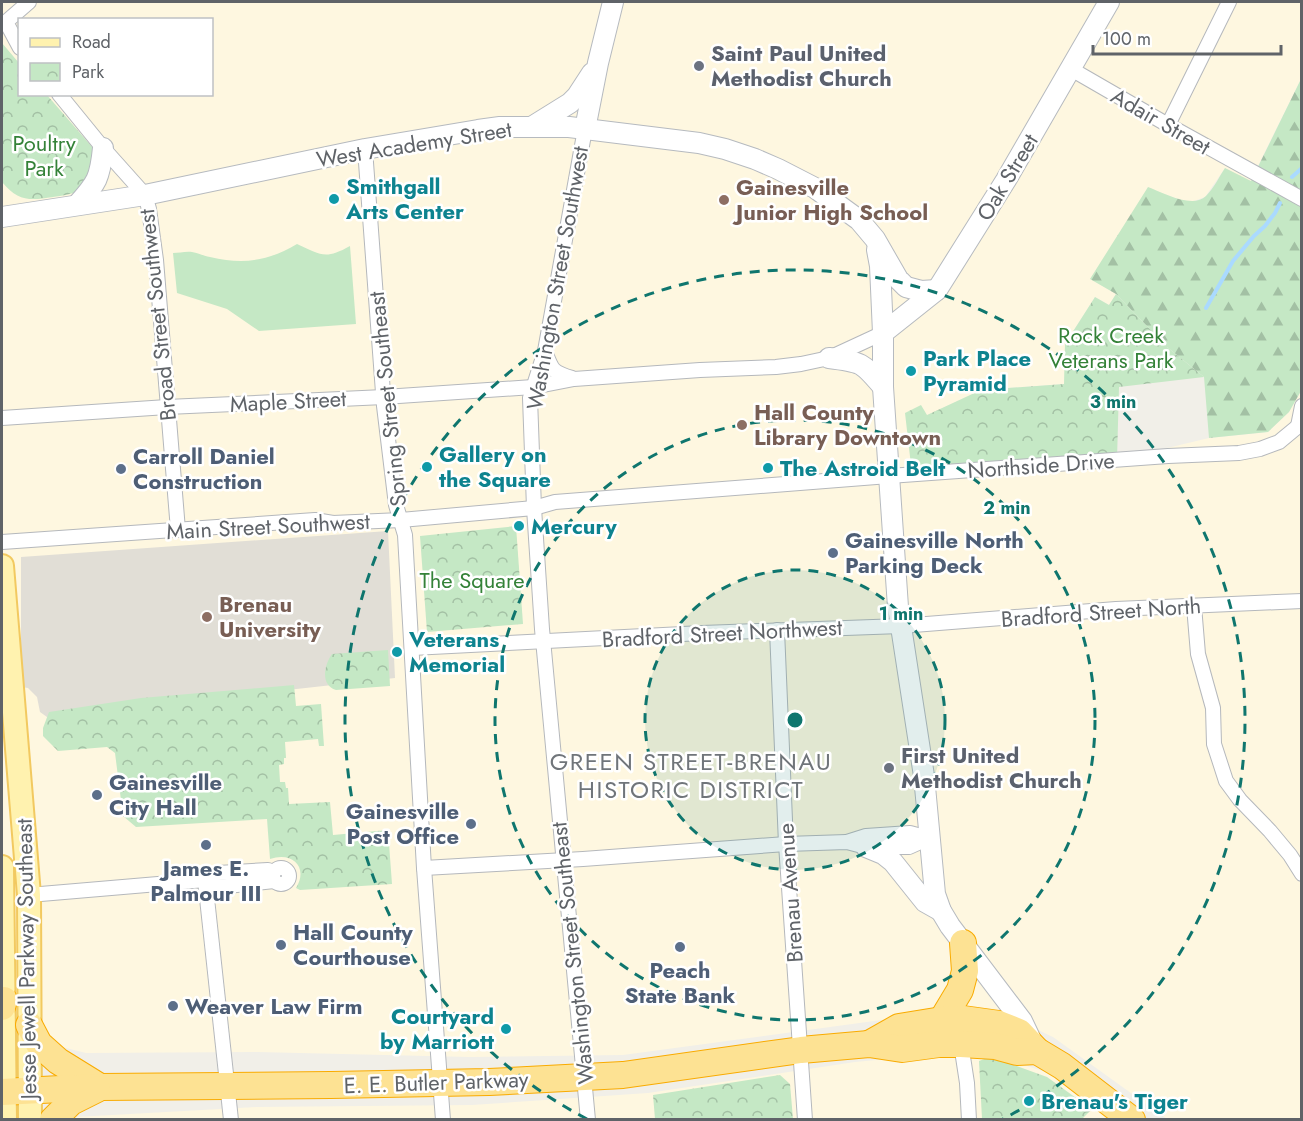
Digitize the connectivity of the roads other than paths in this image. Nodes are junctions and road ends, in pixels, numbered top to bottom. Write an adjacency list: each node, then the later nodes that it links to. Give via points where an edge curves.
1 (29, 2): 5 (street, via 6,22)
2 (613, 2): 6 (street)
3 (1109, 2): 7 (street, Oak Street)
4 (1229, 2): 9 (street)
5 (18, 44)
6 (598, 63): 10 (street, via 570,103); 11 (street)
7 (1071, 69): 9 (street, Adair Street); 19 (street, Oak Street)
8 (61, 96): 12 (street, Broad Street Southwest)
9 (1168, 125): 15 (street, Adair Street)
10 (533, 126): 11 (street, West Academy Street); 13 (street, West Academy Street, via 500,126)
11 (585, 129): 18 (street, West Academy Street, via 699,143 755,159 814,188 859,220); 21 (street, Washington Street Southwest)
12 (103, 148): 14 (street, Broad Street Southwest); 16 (street, via 98,178)
13 (364, 149): 14 (street, West Academy Street); 26 (street, Spring Street Southeast)
14 (145, 195): 16 (street, West Academy Street); 28 (street, Broad Street Southwest, via 156,260)
15 (1302, 199)
16 (77, 205): 17 (street, West Academy Street)
17 (2, 218)
18 (875, 239): 19 (street, West Academy Street, via 906,286 921,291); 20 (street)
19 (937, 290): 20 (street, Oak Street)
20 (883, 333): 22 (street, Maple Street); 25 (street)
21 (545, 351): 23 (street, via 555,372); 24 (street, Washington Street Southwest)
22 (829, 358): 23 (street, Maple Street, via 776,367); 25 (street, via 864,365)
23 (574, 379): 24 (street, Maple Street)
24 (533, 387): 26 (street, Maple Street); 33 (street, Washington Street Southwest, via 530,398)
25 (883, 387): 31 (street)
26 (384, 397): 28 (street, Maple Street); 34 (street, Spring Street Southeast)
27 (1302, 406): 30 (street)
28 (167, 407): 29 (street, Maple Street); 35 (street, Broad Street Southwest)
29 (2, 418)
30 (1300, 424): 31 (street, Northside Drive, via 1279,442 1239,453)
31 (889, 476): 32 (street, Northside Drive); 40 (street)
32 (772, 484): 33 (street, Main Street Southwest, via 555,502)
33 (534, 508): 34 (street, Main Street Southwest); 42 (street, Washington Street Southwest)
34 (401, 520): 35 (street, Main Street Southwest, via 315,520); 43 (street, Spring Street Southeast)
35 (178, 530): 36 (street, Main Street Southwest)
36 (2, 542)
37 (2, 566): 44 (main road, Jesse Jewell Parkway Southeast)
38 (1302, 601): 39 (street, Bradford Street North)
39 (1194, 606): 40 (street, Bradford Street North); 52 (street, via 1198,654 1213,708 1214,744 1226,781)
40 (901, 626): 41 (street, Bradford Street Northwest); 45 (street, via 924,777)
41 (777, 630): 42 (street, Bradford Street Northwest); 47 (street, Brenau Avenue)
42 (544, 642): 43 (street, Bradford Street Northwest); 49 (street, Washington Street Southeast)
43 (412, 648): 51 (street, Spring Street Southeast)
44 (7, 690): 55 (main road, Jesse Jewell Parkway Southeast)
45 (929, 838): 46 (street, via 910,833 866,836); 48 (street, via 909,847); 57 (street)
46 (847, 842): 47 (street); 48 (street)
47 (786, 844): 49 (street); 64 (street, Brenau Avenue)
48 (866, 847): 57 (street, via 893,862 919,895)
49 (563, 859): 51 (street); 66 (street, Washington Street Southeast)
50 (2, 867): 56 (main road, Jesse Jewell Parkway Southeast)
51 (424, 868): 67 (street, Spring Street Southeast)
52 (1302, 874)
53 (274, 876): 54 (street, via 218,887)
54 (205, 880): 55 (street); 68 (street)
55 (29, 895): 61 (main road, Jesse Jewell Parkway Southeast)
56 (2, 896): 59 (main road, Jesse Jewell Parkway Southeast)
57 (940, 911): 58 (street)
58 (963, 943): 60 (highway, via 965,971 960,990); 65 (street, via 1022,1021)
59 (3, 1004): 70 (main road, Jesse Jewell Parkway Southeast)
60 (942, 1020): 62 (highway, E. E. Butler Parkway, via 899,1027); 63 (highway); 65 (highway, E. E. Butler Parkway, via 999,1024 1019,1032)
61 (29, 1024): 69 (highway, via 39,1044); 70 (main road, Jesse Jewell Parkway Southeast)
62 (869, 1044): 63 (highway, E. E. Butler Parkway, via 902,1049); 64 (highway, E. E. Butler Parkway)
63 (960, 1044): 65 (highway, E. E. Butler Parkway); 78 (street)
64 (801, 1050): 66 (highway, E. E. Butler Parkway, via 634,1074); 77 (street, Brenau Avenue)
65 (1037, 1051): 79 (highway)
66 (585, 1077): 67 (highway, E. E. Butler Parkway); 76 (street, Washington Street Southeast)
67 (440, 1082): 68 (highway, E. E. Butler Parkway); 75 (street, Spring Street Southeast)
68 (227, 1086): 69 (highway, E. E. Butler Parkway); 74 (street)
69 (100, 1087): 70 (highway, E. E. Butler Parkway); 73 (highway, via 71,1102)
70 (12, 1091): 71 (main road, Jesse Jewell Parkway Southeast); 72 (main road, Jesse Jewell Parkway Southeast)
71 (6, 1119)
72 (30, 1119)
73 (53, 1119)
74 (231, 1119)
75 (443, 1119)
76 (588, 1119)
77 (805, 1119)
78 (969, 1119)
79 (1132, 1119)

